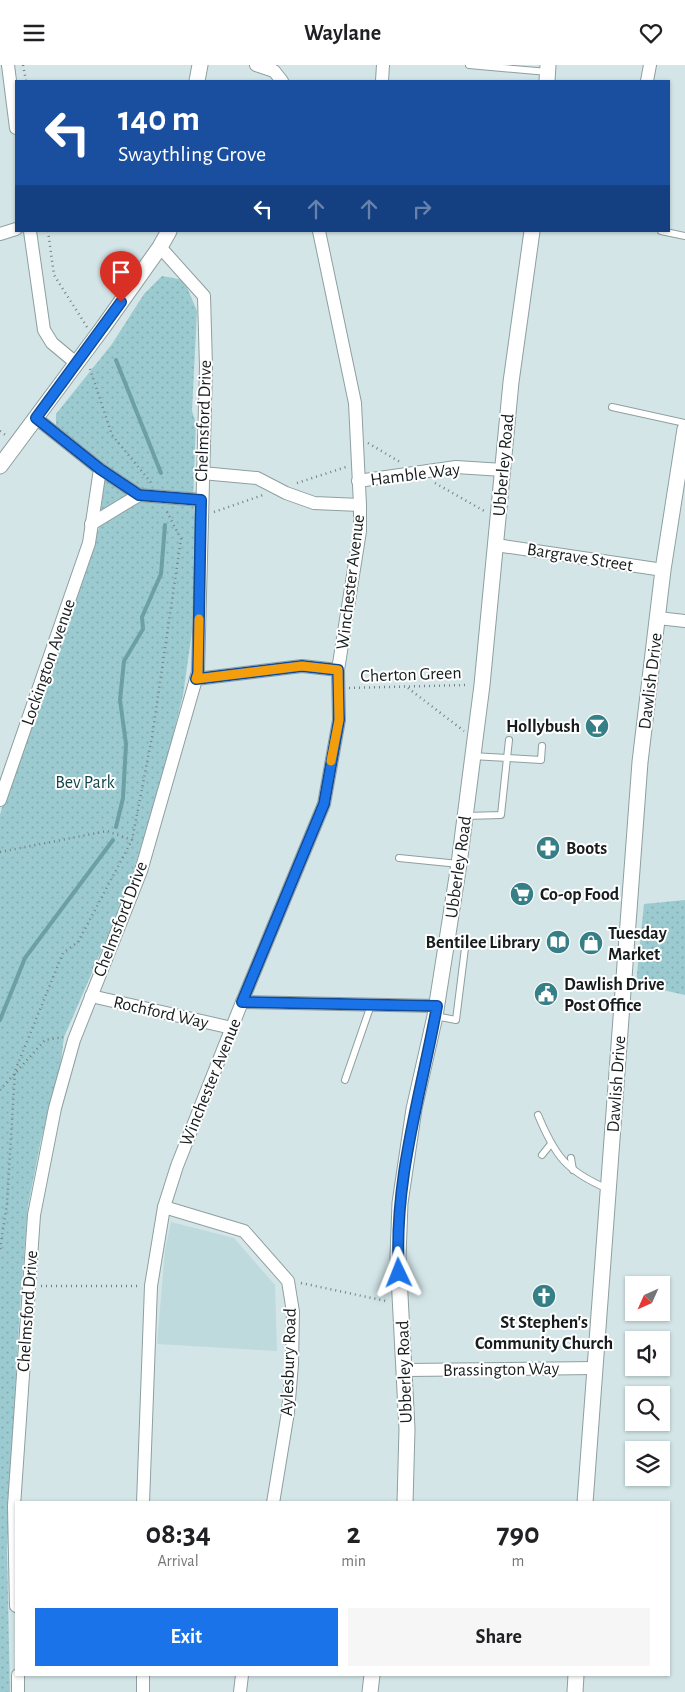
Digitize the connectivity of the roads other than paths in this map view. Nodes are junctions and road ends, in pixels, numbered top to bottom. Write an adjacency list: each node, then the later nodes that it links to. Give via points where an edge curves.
1 (8, 65): 12 (street)
2 (200, 65): 8 (street)
3 (256, 65): 9 (street, via 274,71)
4 (383, 65): 10 (street)
5 (469, 65): 7 (lane)
6 (650, 65): 11 (street)
7 (548, 73)
8 (197, 80)
9 (281, 80)
10 (382, 80)
11 (647, 80)
12 (15, 120)
13 (15, 229): 19 (street)
14 (30, 232): 22 (street, via 44,330 52,343)
15 (168, 232): 21 (street)
16 (319, 232): 31 (street, Winchester Avenue, via 354,403)
17 (532, 232): 29 (street, Ubberley Road, via 511,382)
18 (666, 232): 20 (lane)
19 (0, 233)
20 (685, 236)
21 (160, 247): 22 (street); 30 (street, Chelmsford Drive, via 204,296 206,367)
22 (80, 358): 24 (street)
23 (612, 407): 25 (lane)
24 (36, 418): 27 (street); 28 (street)
25 (685, 423)
26 (685, 429): 32 (street, Dawlish Drive)
27 (0, 466)
28 (100, 469): 33 (street); 36 (street, Lockington Avenue)
29 (503, 470): 31 (street, Hamble Way, via 456,467); 37 (street, Ubberley Road)
30 (202, 473): 34 (street, Chelmsford Drive); 35 (street, via 256,478 314,503)
31 (358, 481): 35 (street, Winchester Avenue)
32 (680, 482): 38 (street, Dawlish Drive)
33 (139, 495): 34 (street); 36 (street)
34 (201, 500): 42 (street, Chelmsford Drive)
35 (360, 505): 41 (street, Winchester Avenue, via 360,531)
36 (91, 524): 47 (street, Lockington Avenue, via 89,543)
37 (496, 545): 38 (street, Bargrave Street); 45 (street, Ubberley Road)
38 (664, 570): 39 (street, Dawlish Drive)
39 (658, 618): 40 (street); 63 (street, Dawlish Drive, via 640,762)
40 (685, 621)
41 (338, 670): 42 (street, via 302,666); 53 (street, Winchester Avenue, via 339,720 324,804)
42 (196, 679): 52 (street, Chelmsford Drive, via 141,871)
43 (509, 740): 46 (lane)
44 (542, 746): 46 (lane, via 541,760)
45 (472, 756): 46 (lane); 48 (street, Ubberley Road)
46 (507, 758): 48 (lane, via 501,815)
47 (0, 799)
48 (465, 816): 50 (street, Ubberley Road)
49 (399, 858): 50 (lane)
50 (459, 864): 55 (street, Ubberley Road)
51 (465, 949): 55 (lane, via 456,1020)
52 (90, 996): 56 (street, Rochford Way); 67 (street, Chelmsford Drive, via 55,1108 34,1215)
53 (242, 1002): 54 (street); 56 (street, Winchester Avenue)
54 (371, 1005): 55 (street); 57 (lane)
55 (436, 1011): 66 (street, Ubberley Road, via 403,1177 398,1257)
56 (232, 1029): 64 (street, Winchester Avenue)
57 (345, 1080)
58 (538, 1115): 59 (lane)
59 (550, 1145): 60 (lane); 62 (lane)
60 (542, 1155)
61 (571, 1158): 62 (lane)
62 (574, 1170): 63 (lane, via 582,1178)
63 (609, 1189): 65 (street, Dawlish Drive)
64 (164, 1207): 68 (street, Winchester Avenue, via 150,1286); 69 (street, Aylesbury Road, via 244,1231 288,1281 293,1312 292,1364 288,1412)
65 (596, 1369): 66 (street, Brassington Way); 71 (street, Dawlish Drive)
66 (405, 1371): 70 (street, Ubberley Road)
67 (15, 1501)
68 (143, 1501)
69 (273, 1501)
70 (405, 1501)
71 (586, 1501)
72 (18, 1676): 77 (street)
73 (142, 1676): 78 (street)
74 (242, 1676): 79 (street)
75 (372, 1676): 80 (street)
76 (576, 1676): 81 (street)
77 (18, 1692)
78 (142, 1692)
79 (240, 1692)
80 (370, 1692)
81 (575, 1692)

